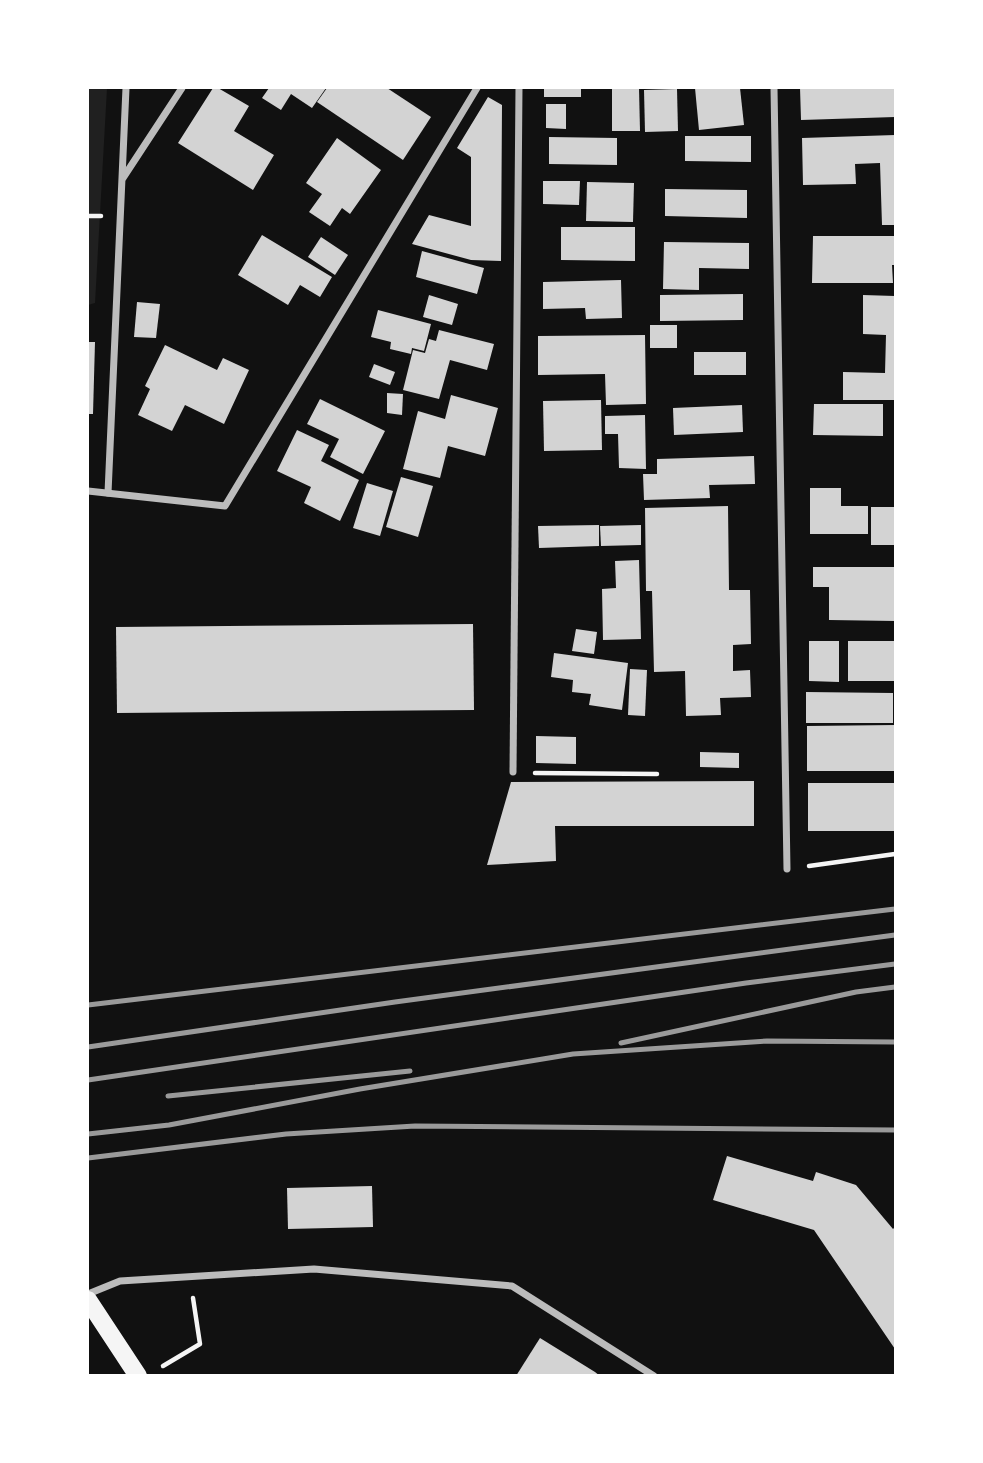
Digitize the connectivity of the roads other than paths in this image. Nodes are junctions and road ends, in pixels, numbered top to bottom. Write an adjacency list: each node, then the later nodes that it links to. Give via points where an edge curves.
1 (126, 88): 6 (street)
2 (182, 88): 6 (street)
3 (477, 88): 8 (street, via 225,506)
4 (519, 88): 9 (street)
5 (774, 88): 10 (street)
6 (122, 179): 8 (street)
7 (88, 491): 8 (street)
8 (108, 493)
9 (513, 772)
10 (787, 869)
11 (88, 1294): 14 (street, via 120,1281 314,1269 512,1286)
12 (88, 1300): 13 (main road)
13 (138, 1376)
14 (654, 1376)

